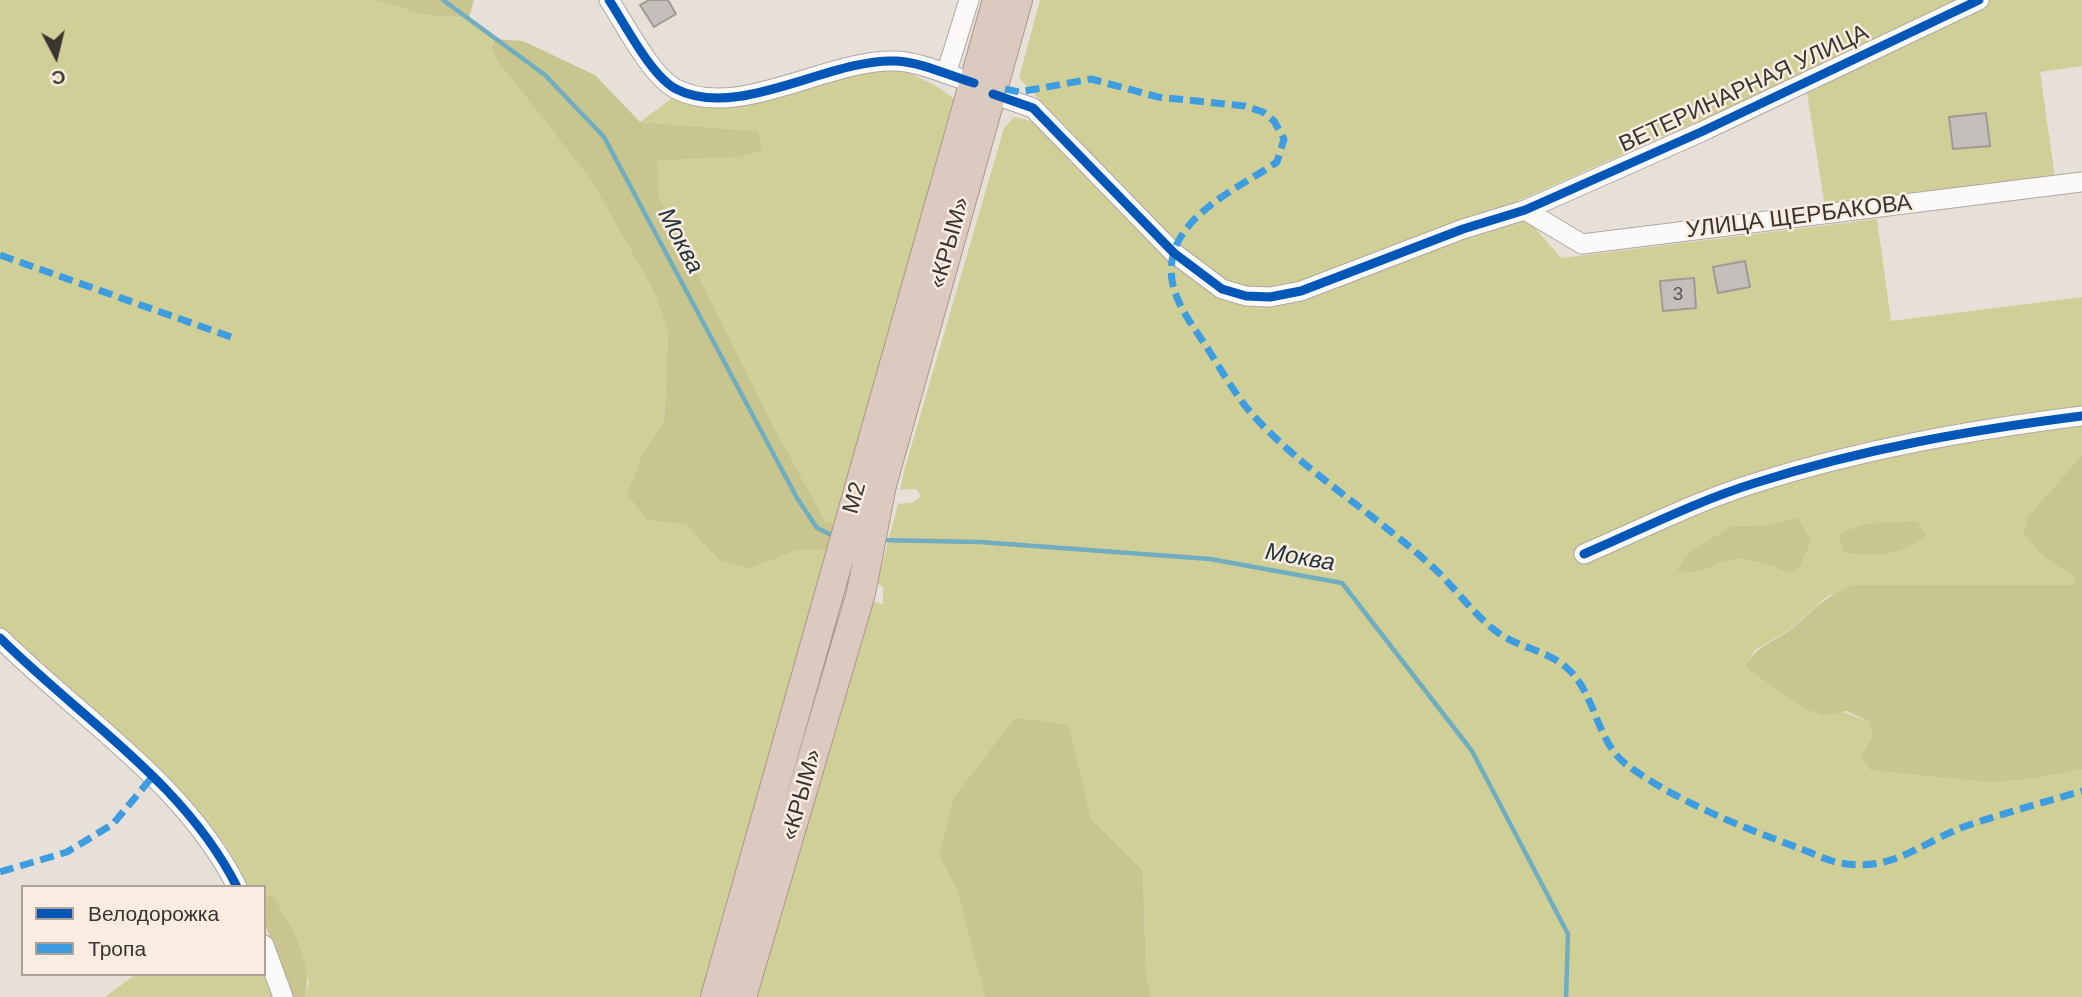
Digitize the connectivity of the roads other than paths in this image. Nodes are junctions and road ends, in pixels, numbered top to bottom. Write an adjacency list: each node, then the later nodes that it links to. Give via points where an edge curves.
1 (609, 0): 6 (street, ВЕТЕРИНАРНАЯ УЛИЦА, via 663,79 676,89 702,97 750,94 860,65 897,61)
2 (969, 0): 6 (street)
3 (998, 0): 7 (highway, М2)
4 (1018, 0): 17 (highway, «КРЫМ», via 882,485 861,593)
5 (1979, 0): 9 (street, ВЕТЕРИНАРНАЯ УЛИЦА)
6 (946, 74): 7 (street, ВЕТЕРИНАРНАЯ УЛИЦА)
7 (984, 89): 9 (street, ВЕТЕРИНАРНАЯ УЛИЦА, via 1033,108 1174,253 1222,289 1246,296 1301,291 1462,229); 16 (highway, М2)
8 (2082, 182): 9 (street, УЛИЦА ЩЕРБАКОВА, via 1581,244)
9 (1525, 210)
10 (2082, 416): 11 (street, via 1857,453 1752,484)
11 (1584, 554)
12 (0, 638): 13 (street, via 162,785 197,822)
13 (236, 885)
14 (266, 950): 15 (street)
15 (283, 997)
16 (715, 997)
17 (743, 997)

